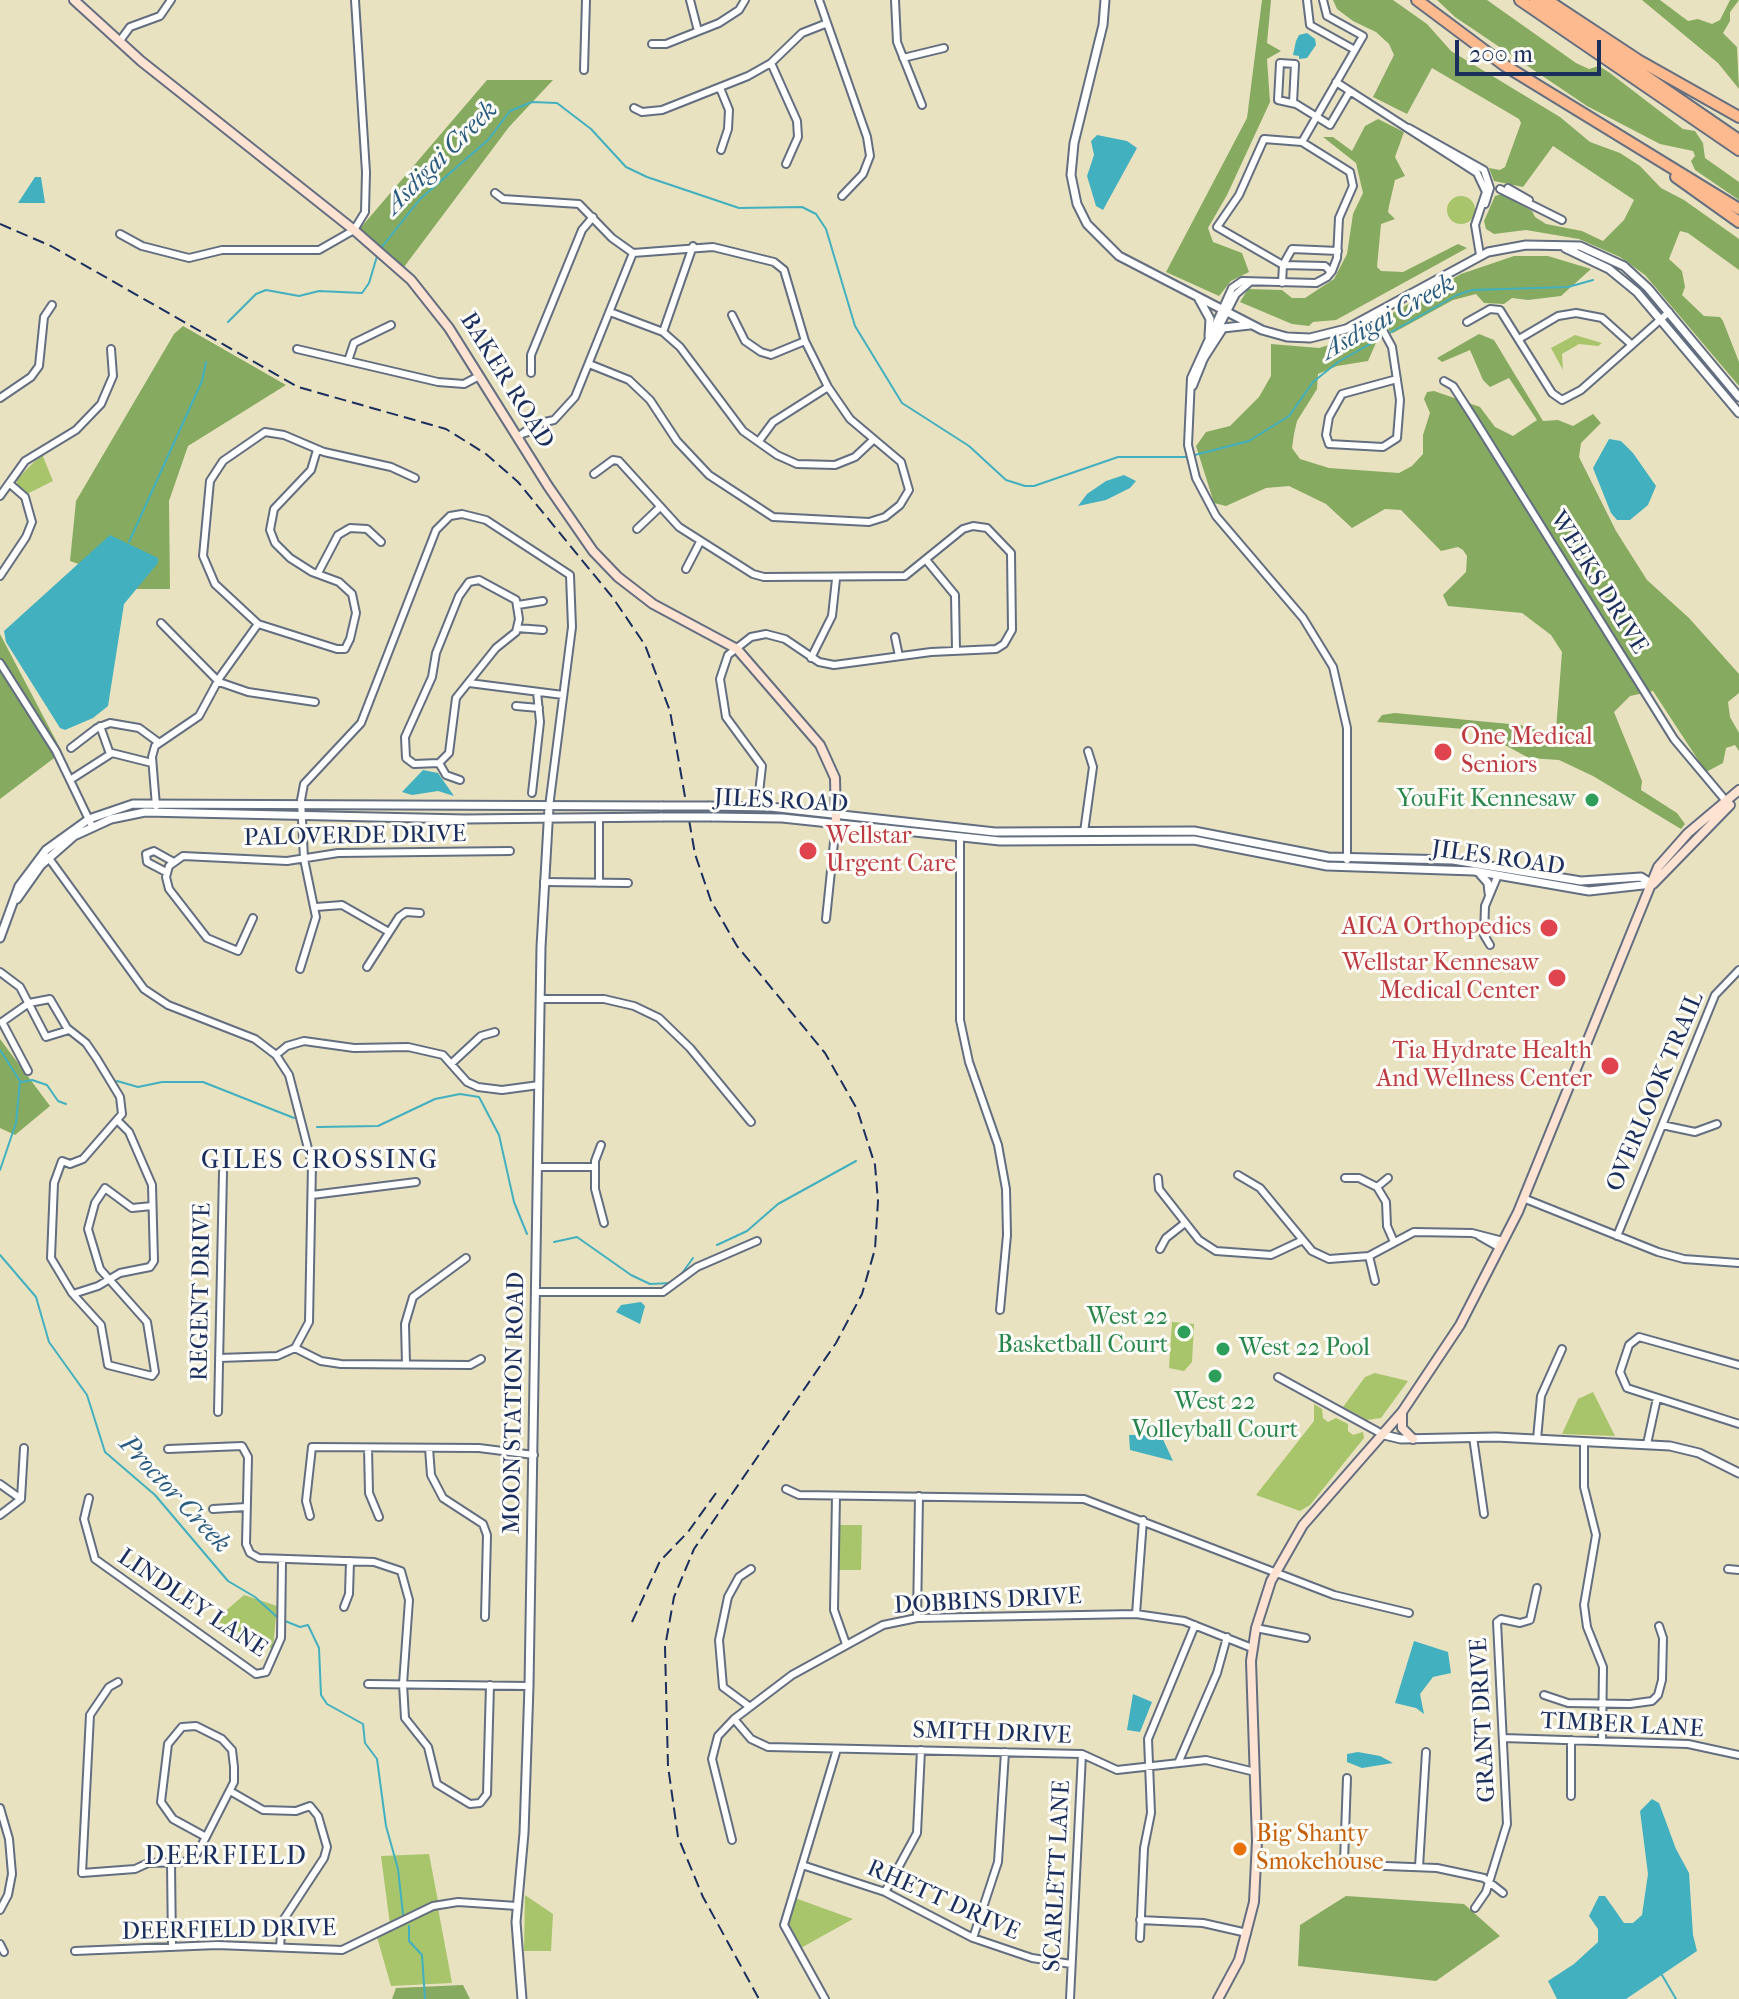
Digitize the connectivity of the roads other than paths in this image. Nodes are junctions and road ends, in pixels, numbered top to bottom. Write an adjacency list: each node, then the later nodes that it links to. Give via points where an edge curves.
1 (74, 0): 18 (main road, BAKER ROAD)
2 (171, 0): 18 (street, via 160,16 130,27)
3 (355, 0): 48 (street, via 366,172 365,212)
4 (586, 0): 24 (street)
5 (690, 0): 17 (street)
6 (745, 0): 17 (street, via 739,10)
7 (819, 0): 16 (street)
8 (895, 0): 22 (street)
9 (1105, 0): 57 (street, via 1072,154 1073,190 1087,224 1109,249)
10 (1307, 0): 21 (street, via 1310,25)
11 (1323, 0): 21 (street, via 1327,16 1363,36)
12 (1417, 0): 38 (highway, via 1504,65)
13 (1520, 0): 37 (highway)
14 (1535, 0): 34 (highway)
15 (1547, 0): 32 (highway)
16 (825, 24): 23 (street, via 802,33); 41 (street, via 870,156 863,174)
17 (698, 31): 19 (street)
18 (119, 42): 48 (main road, BAKER ROAD)
19 (652, 44)
20 (944, 48): 22 (street)
21 (1355, 50): 25 (street)
22 (903, 58): 29 (street)
23 (771, 63): 26 (street); 39 (street, via 797,121 798,137)
24 (584, 70)
25 (1336, 82): 27 (street); 31 (street)
26 (720, 88): 30 (street, via 662,110); 36 (street, via 729,110)
27 (1350, 91): 31 (street, via 1330,125); 33 (street)
28 (1293, 103): 28 (street, via 1278,100 1280,63 1295,64); 31 (street)
29 (922, 105)
30 (634, 108)
31 (1316, 117): 35 (street)
32 (1739, 117)
33 (1405, 127): 43 (street, via 1477,173 1486,192); 43 (street, via 1479,165 1490,195)
34 (1739, 140)
35 (1302, 142): 51 (street, via 1352,176 1352,191 1338,224); 54 (street, via 1261,141 1239,195 1217,227)
36 (721, 150)
37 (1739, 150)
38 (1654, 157): 44 (highway); 47 (highway)
39 (786, 164)
40 (495, 193): 45 (street, via 503,199 579,204)
41 (842, 196)
42 (1530, 202): 46 (street)
43 (1481, 209): 53 (street, via 1475,230)
44 (1739, 209)
45 (593, 217): 52 (street); 77 (street, via 582,230 531,355)
46 (1562, 220)
47 (1739, 222)
48 (354, 230): 49 (street, via 319,250 222,250 189,258 142,246); 78 (main road, BAKER ROAD, via 411,280)
49 (120, 234)
50 (693, 246): 52 (street); 67 (street); 70 (street, via 774,262 784,270)
51 (1338, 251): 54 (street, via 1292,249); 55 (street)
52 (633, 253): 60 (street)
53 (1480, 255): 61 (street); 63 (street, via 1526,245 1580,246 1624,266)
54 (1283, 265): 55 (street, via 1325,266); 56 (street)
55 (1331, 272): 56 (street, via 1316,283)
56 (1282, 283): 59 (street, via 1235,284)
57 (1197, 297): 59 (street); 68 (street, via 1210,319)
58 (52, 305): 84 (street, via 44,317 36,371)
59 (1224, 310): 66 (street); 68 (street); 74 (street)
60 (610, 312): 67 (street); 76 (street)
61 (1374, 314): 66 (street, via 1338,333 1310,338 1277,335); 79 (street, via 1392,347)
62 (732, 315): 70 (street, via 745,341 761,352 771,355)
63 (1665, 315): 71 (street); 83 (street); 85 (street)
64 (1467, 322): 69 (street, via 1497,308)
65 (391, 325): 75 (street, via 354,343)
66 (1253, 325): 74 (street, via 1223,328)
67 (663, 332): 87 (street, via 743,431)
68 (1209, 336): 82 (street)
69 (1519, 339): 71 (street, via 1558,316 1588,313 1616,328); 71 (street, via 1552,393 1562,400 1573,397)
70 (805, 341): 81 (street)
71 (1632, 345)
72 (111, 349): 92 (street, via 113,376 101,404 76,430 25,461)
73 (297, 349): 75 (street)
74 (1203, 359): 82 (street)
75 (348, 361): 78 (street, via 456,385)
76 (589, 364): 86 (street, via 565,412); 88 (street, via 629,380 709,475 773,517 869,522 885,517 909,490 901,462)
77 (531, 373)
78 (479, 376): 86 (main road, BAKER ROAD)
79 (1397, 379): 79 (street, via 1400,410 1392,445 1329,444 1329,417 1342,394)
80 (1444, 381): 135 (street, WEEKS DRIVE, via 1473,417 1674,739)
81 (828, 387): 87 (street, via 773,422); 88 (street)
82 (1191, 389): 149 (street, via 1188,445 1206,499 1315,634 1341,692 1347,728)
83 (1739, 397)
84 (0, 398)
85 (1739, 413)
86 (520, 436): 110 (main road, BAKER ROAD, via 574,525 618,577 653,604)
87 (759, 441): 88 (street, via 797,464 817,466 855,457)
88 (872, 441)
89 (317, 450): 91 (street); 100 (street, via 311,470 274,509 270,525 280,550); 106 (street, via 279,434 260,433 223,461 210,481 204,563 215,584)
90 (594, 474): 94 (street, via 619,461)
91 (415, 478)
92 (10, 484): 93 (street); 101 (street, via 25,497 32,522)
93 (0, 496)
94 (659, 508): 95 (street); 97 (street)
95 (637, 529)
96 (381, 542): 100 (street, via 367,529 350,528 338,535)
97 (700, 542): 99 (street); 102 (street, via 758,575)
98 (927, 561): 102 (street, via 905,576); 111 (street, via 955,595); 111 (street, via 973,526 987,528 1011,553 1008,639 987,652)
99 (686, 569)
100 (318, 573): 106 (street, via 352,594 356,613 348,646 342,650)
101 (0, 576)
102 (836, 579): 113 (street, via 832,616)
103 (543, 601): 104 (street)
104 (518, 605): 107 (street); 128 (street, via 487,581 469,582 459,596 403,747 414,764)
105 (161, 623): 115 (street)
106 (258, 624): 115 (street)
107 (517, 628): 108 (street); 116 (street)
108 (543, 630)
109 (895, 637): 112 (street)
110 (737, 649): 113 (street, via 751,637 773,635); 133 (street, via 723,665 721,691 730,726 760,760); 143 (main road, BAKER ROAD, via 826,753 835,778)
111 (956, 650): 112 (street)
112 (899, 656): 113 (street, via 840,665)
113 (811, 658)
114 (0, 663): 129 (street)
115 (218, 681): 119 (street, via 248,692); 123 (street, via 195,721)
116 (469, 683): 117 (street); 128 (street, via 454,704 449,753)
117 (537, 692): 118 (street); 121 (street)
118 (563, 695): 138 (street); 140 (street, via 572,627 569,574 486,520 462,514 444,519 365,715 309,775)
119 (315, 702)
120 (516, 706): 121 (street)
121 (539, 708): 132 (street)
122 (100, 726): 123 (street, via 139,728); 124 (street); 126 (street)
123 (158, 742): 127 (street)
124 (71, 748)
125 (1088, 751): 145 (street, via 1093,767)
126 (110, 754): 127 (street); 129 (street)
127 (152, 763): 137 (street)
128 (439, 763): 130 (street, via 446,775)
129 (70, 780): 144 (street)
130 (460, 780)
131 (1739, 790): 135 (main road)
132 (532, 793)
133 (759, 793): 136 (street); 139 (street)
134 (1739, 797): 159 (main road)
135 (1726, 801): 159 (main road, via 1672,850)
136 (747, 806): 138 (street, JILES ROAD, bridge); 139 (street, JILES ROAD)
137 (156, 807): 140 (street, JILES ROAD); 144 (street, JILES ROAD)
138 (549, 807): 140 (street, JILES ROAD); 141 (street, MOON STATION ROAD)
139 (770, 807): 143 (street, JILES ROAD)
140 (301, 811): 141 (street, JILES ROAD); 150 (street)
141 (548, 818): 142 (street, JILES ROAD); 156 (street, MOON STATION ROAD)
142 (599, 818): 143 (street, JILES ROAD, bridge); 157 (street)
143 (836, 819): 145 (street, JILES ROAD, via 995,832); 146 (street, JILES ROAD); 167 (street)
144 (91, 823): 148 (street, JILES ROAD); 163 (street, JILES ROAD, via 60,837 35,862)
145 (1084, 832): 149 (street, JILES ROAD, via 1211,832)
146 (960, 838): 152 (street, JILES ROAD, via 1194,840); 215 (street, via 960,1020 1006,1189)
147 (510, 851): 150 (street, PALOVERDE DRIVE, via 338,853)
148 (48, 857): 163 (street, JILES ROAD); 179 (street, via 144,989 168,1005 255,1039)
149 (1347, 858): 152 (street); 159 (street, JILES ROAD, via 1453,860 1581,881 1641,877)
150 (304, 859): 151 (street, PALOVERDE DRIVE, via 191,856); 164 (street)
151 (172, 861): 154 (street); 154 (street, PALOVERDE DRIVE, via 154,851 146,854 147,862)
152 (1347, 867): 153 (street, JILES ROAD)
153 (1474, 871): 155 (street, JILES ROAD); 161 (street, via 1488,883)
154 (166, 872): 166 (street, via 169,889 207,938 238,951)
155 (1498, 875): 160 (street, JILES ROAD, via 1578,890); 161 (street)
156 (544, 882): 157 (street); 175 (street, MOON STATION ROAD)
157 (599, 883): 158 (street)
158 (628, 883)
159 (1652, 884): 160 (street, JILES ROAD); 162 (main road)
160 (1629, 889): 162 (street)
161 (1489, 893): 170 (street, via 1484,935)
162 (1646, 898): 198 (main road)
163 (16, 900): 169 (street, JILES ROAD)
164 (316, 907): 168 (street, via 342,905); 172 (street)
165 (420, 913): 168 (street, via 403,913)
166 (253, 918)
167 (826, 919)
168 (389, 932): 171 (street)
169 (0, 938)
170 (1490, 945)
171 (367, 967)
172 (300, 969)
173 (1739, 970): 186 (street, OVERLOOK TRAIL, via 1715,995)
174 (0, 972): 176 (street, via 11,977)
175 (541, 999): 182 (street, MOON STATION ROAD); 184 (street, via 604,999 659,1018)
176 (29, 1003): 177 (street, via 50,999); 177 (street, via 46,1037); 181 (street, via 2,1022)
177 (69, 1030): 183 (street, via 86,1043 120,1097)
178 (495, 1032): 180 (street, via 481,1036)
179 (276, 1055): 180 (street, via 304,1041 418,1048); 197 (street, via 289,1075 307,1134)
180 (452, 1063): 182 (street, via 478,1087)
181 (28, 1071)
182 (539, 1085): 188 (street, MOON STATION ROAD)
183 (118, 1121): 199 (street, via 129,1132 152,1185); 214 (street, via 83,1159 62,1161 54,1183 51,1258)
184 (751, 1122)
185 (1717, 1124): 186 (street, via 1695,1132)
186 (1662, 1125): 202 (street, OVERLOOK TRAIL)
187 (601, 1145): 189 (street)
188 (539, 1167): 189 (street); 213 (street, MOON STATION ROAD)
189 (595, 1167): 200 (street, via 595,1197)
190 (223, 1172): 218 (street, REGENT DRIVE)
191 (1238, 1175): 203 (street, via 1260,1188)
192 (1158, 1178): 201 (street, via 1159,1189)
193 (1345, 1178): 196 (street)
194 (1388, 1178): 196 (street)
195 (416, 1182): 197 (street)
196 (1377, 1187): 205 (street, via 1386,1202)
197 (312, 1195): 216 (street, via 309,1322)
198 (1523, 1198): 202 (street); 206 (main road)
199 (152, 1206): 211 (street, via 152,1265); 211 (street, via 132,1208 106,1188 99,1194 89,1238 95,1259)
200 (604, 1223)
201 (1185, 1223): 203 (street, via 1208,1247 1225,1254 1278,1254); 207 (street)
202 (1617, 1236): 210 (street, via 1684,1259)
203 (1303, 1240): 208 (street, via 1329,1259)
204 (757, 1241): 213 (street, via 697,1267 663,1292)
205 (1394, 1242): 206 (street, via 1414,1232 1472,1233); 208 (street)
206 (1502, 1245): 225 (main road, via 1460,1325)
207 (1160, 1249)
208 (1369, 1256): 212 (street)
209 (466, 1258): 220 (street, via 413,1297 405,1324)
210 (1739, 1263)
211 (110, 1279): 214 (street); 214 (street, via 147,1322 152,1376 108,1365 101,1325)
212 (1375, 1281)
213 (538, 1292): 237 (street, MOON STATION ROAD)
214 (73, 1294)
215 (1000, 1310)
216 (295, 1348): 218 (street, via 277,1356); 220 (street, via 330,1363)
217 (1562, 1349): 230 (street, via 1541,1396)
218 (219, 1358): 224 (street, REGENT DRIVE)
219 (481, 1359): 220 (street, via 470,1365)
220 (406, 1364)
221 (1739, 1365): 223 (street, via 1636,1338 1620,1378 1627,1388)
222 (1278, 1377): 227 (street)
223 (1657, 1398): 226 (street); 232 (street)
224 (218, 1412)
225 (1402, 1412): 227 (main road); 229 (main road, via 1402,1428)
226 (1739, 1424)
227 (1384, 1435): 229 (street); 257 (main road, via 1308,1519)
228 (1473, 1437): 229 (street); 230 (street); 247 (street)
229 (1413, 1439)
230 (1537, 1439): 231 (street)
231 (1584, 1443): 232 (street); 277 (street, via 1584,1487 1596,1535 1585,1614 1603,1667)
232 (1647, 1444): 238 (street, via 1685,1448)
233 (24, 1448): 244 (street)
234 (368, 1448): 235 (street); 249 (street, via 312,1447 306,1501); 250 (street, via 369,1493)
235 (429, 1448): 237 (street); 262 (street, via 431,1475 443,1498 483,1524 487,1535)
236 (168, 1449): 245 (street, via 242,1446 248,1457)
237 (534, 1455): 275 (street, MOON STATION ROAD)
238 (1739, 1473)
239 (0, 1484): 244 (street)
240 (786, 1489): 241 (street, via 799,1495)
241 (836, 1496): 242 (street); 269 (street, via 834,1610)
242 (919, 1496): 251 (street, via 1084,1499); 263 (street)
243 (89, 1498): 252 (street, LINDLEY LANE, via 84,1519 95,1559 256,1674 266,1672 281,1638)
244 (21, 1499): 248 (street)
245 (246, 1507): 246 (street); 252 (street, via 250,1553)
246 (213, 1509)
247 (1484, 1514)
248 (0, 1515)
249 (310, 1516)
250 (379, 1517)
251 (1143, 1520): 257 (street); 261 (street)
252 (282, 1561): 253 (street)
253 (350, 1561): 259 (street); 273 (street, via 384,1563 401,1571 409,1600)
254 (751, 1569): 278 (street, via 739,1577 728,1597 719,1640 723,1687)
255 (1728, 1569): 256 (street)
256 (1739, 1570)
257 (1275, 1572): 260 (street, via 1334,1595); 266 (main road)
258 (1537, 1588): 280 (street, GRANT DRIVE, via 1530,1620 1497,1622)
259 (344, 1607)
260 (1409, 1613)
261 (1136, 1614): 263 (street, DOBBINS DRIVE); 264 (street, DOBBINS DRIVE)
262 (485, 1617)
263 (917, 1618): 269 (street, DOBBINS DRIVE, via 883,1625)
264 (1195, 1625): 267 (street, DOBBINS DRIVE); 290 (street, via 1152,1725)
265 (1659, 1626): 277 (street, via 1663,1638 1658,1695 1643,1703)
266 (1256, 1628): 268 (street); 270 (main road)
267 (1227, 1637): 270 (street, DOBBINS DRIVE); 289 (street)
268 (1306, 1638)
269 (846, 1644): 278 (street, DOBBINS DRIVE)
270 (1252, 1648): 291 (main road)
271 (118, 1682): 300 (street, via 90,1715 82,1873)
272 (368, 1684): 273 (street)
273 (403, 1684): 274 (street); 274 (street, via 405,1718 428,1747 437,1784 475,1805 487,1794)
274 (490, 1685): 275 (street)
275 (529, 1686): 306 (street, MOON STATION ROAD)
276 (1544, 1695): 277 (street, via 1568,1703)
277 (1603, 1704): 282 (street)
278 (750, 1707): 279 (street, DOBBINS DRIVE)
279 (734, 1719): 283 (street, SMITH DRIVE, via 751,1739 768,1747); 297 (street, DOBBINS DRIVE, via 714,1743 712,1759)
280 (1503, 1738): 281 (street, TIMBER LANE); 303 (street, GRANT DRIVE, via 1507,1824)
281 (1571, 1740): 282 (street, TIMBER LANE); 294 (street)
282 (1602, 1741): 288 (street, TIMBER LANE, via 1688,1744)
283 (837, 1749): 284 (street, SMITH DRIVE); 301 (street)
284 (921, 1750): 285 (street, SMITH DRIVE); 304 (street, via 917,1833)
285 (1005, 1752): 287 (street, SMITH DRIVE); 311 (street, via 998,1862)
286 (1426, 1752): 302 (street)
287 (1082, 1754): 290 (street, SMITH DRIVE, via 1113,1769); 318 (street, SCARLETT LANE)
288 (1739, 1755)
289 (1179, 1761): 290 (street, SMITH DRIVE); 291 (street, SMITH DRIVE, via 1206,1760)
290 (1148, 1765): 309 (street, via 1151,1813)
291 (1255, 1772): 298 (main road)
292 (1347, 1778): 299 (street)
293 (230, 1791): 296 (street); 296 (street, via 232,1750 222,1739 196,1726 172,1735 161,1802 173,1819); 315 (street, via 263,1810 310,1806 318,1816 327,1847 324,1858 282,1922)
294 (1571, 1796)
295 (0, 1808): 308 (street, via 12,1874)
296 (206, 1837): 300 (street, via 190,1860)
297 (732, 1840)
298 (1257, 1861): 299 (street); 310 (main road)
299 (1344, 1862): 302 (street)
300 (171, 1863): 314 (street)
301 (802, 1865): 304 (street, RHETT DRIVE); 320 (street, via 784,1925)
302 (1419, 1867): 303 (street)
303 (1489, 1880): 305 (street); 307 (street, GRANT DRIVE)
304 (885, 1892): 311 (street, RHETT DRIVE)
305 (1503, 1893)
306 (517, 1906): 315 (street, DEERFIELD DRIVE, via 452,1903 429,1908 342,1950); 319 (street, MOON STATION ROAD)
307 (1475, 1908)
308 (0, 1910)
309 (1140, 1920): 310 (street, via 1203,1923); 312 (street)
310 (1248, 1934): 322 (main road)
311 (973, 1938): 318 (street, RHETT DRIVE, via 1032,1958)
312 (1140, 1938)
313 (0, 1944): 317 (street)
314 (172, 1947): 315 (street, DEERFIELD DRIVE); 316 (street, DEERFIELD DRIVE)
315 (280, 1947)
316 (75, 1951)
317 (4, 1952)
318 (1071, 1964): 321 (street, SCARLETT LANE)
319 (522, 1999)
320 (825, 1999)
321 (1070, 1999)
322 (1218, 1999)

